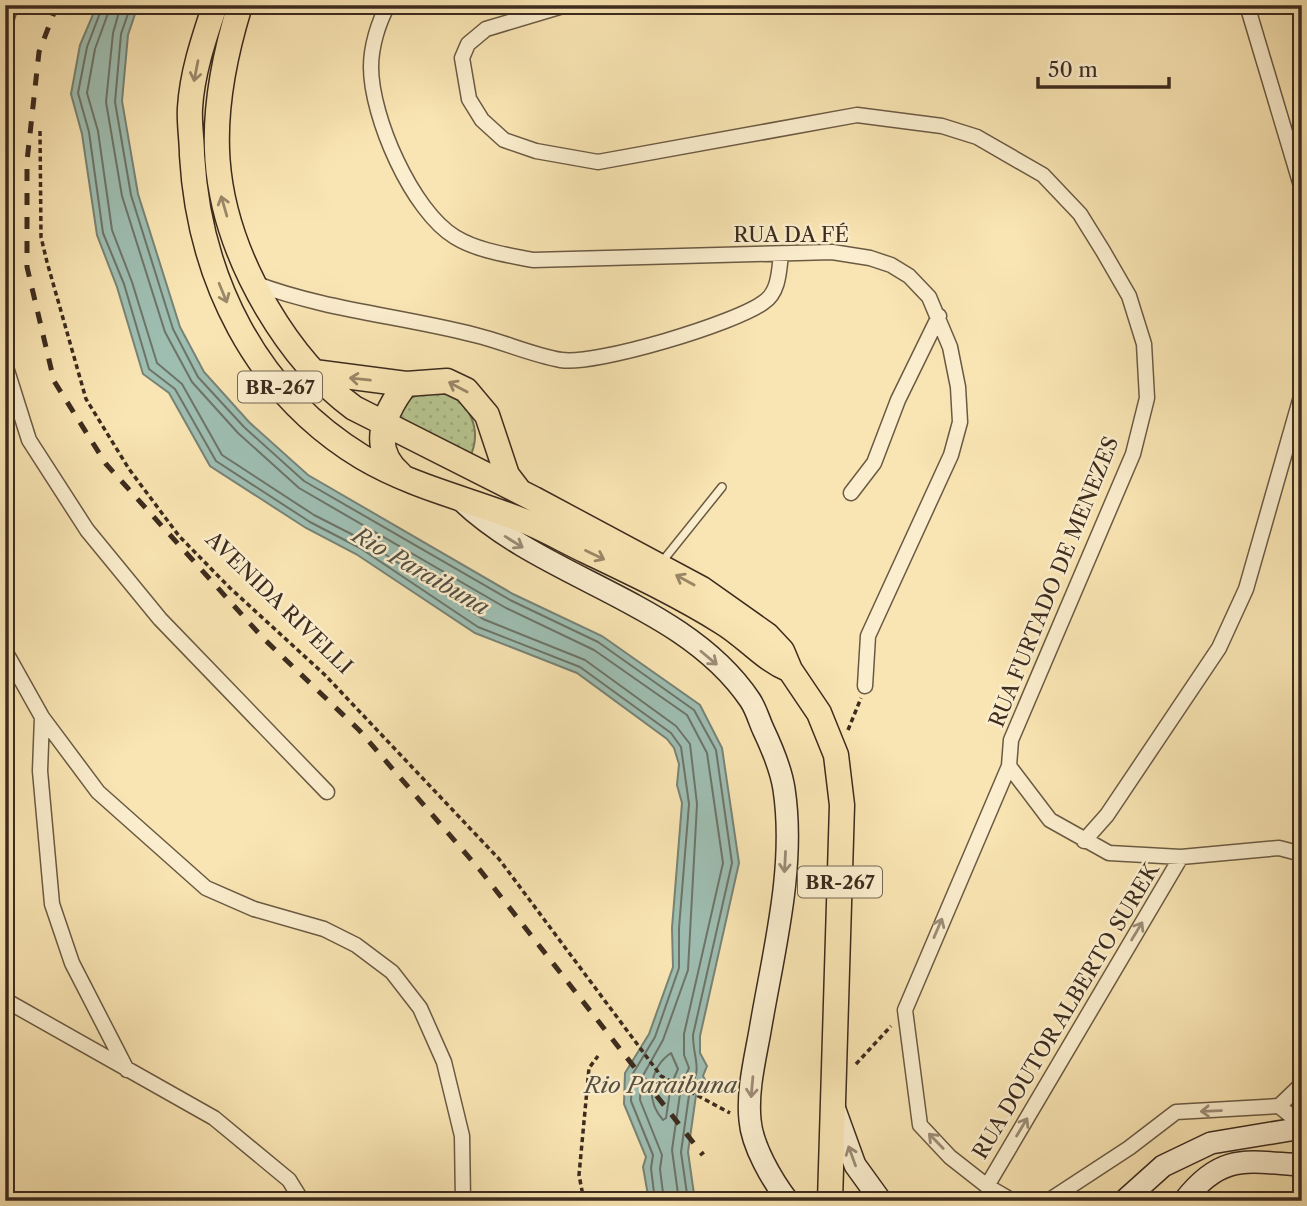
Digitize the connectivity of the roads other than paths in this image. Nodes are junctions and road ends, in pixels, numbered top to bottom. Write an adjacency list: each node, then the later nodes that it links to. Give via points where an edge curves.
1 (11, 5): 7 (street)
2 (215, 5): 19 (highway, BR-267, one-way to 19, via 196,67 190,109 202,237 221,290 259,363 288,397 360,456)
3 (240, 5): 10 (highway, BR-267, one-way to 3, via 219,187 216,132 223,59)
4 (388, 5): 9 (street, RUA DA FÉ, via 371,68 380,116 412,191 455,237 533,260)
5 (566, 5): 30 (street, RUA FURTADO DE MENEZES, via 486,29 468,44 462,58 469,99 482,120 504,140 598,162 857,115 942,126 977,137 1043,175 1080,214 1103,251 1129,296 1144,344 1147,398 1133,454 1011,740)
6 (1247, 5): 8 (street)
7 (5, 24)
8 (1302, 189)
9 (781, 254): 10 (street, via 778,282 765,302 722,323 623,352 564,361 475,335 290,297); 11 (street, RUA DA FÉ, via 832,252 891,265 929,297)
10 (252, 282): 13 (highway, BR-267, via 283,336)
11 (939, 316): 22 (street, via 898,400 874,463); 28 (street, RUA DA FÉ, via 955,373 960,422 951,455 868,636)
12 (5, 364): 31 (street, via 29,440 87,530 160,620)
13 (314, 372): 14 (highway, one-way to 13); 16 (highway, BR-267, via 331,391)
14 (406, 384): 16 (highway); 17 (highway, one-way to 14, via 487,415 466,390 447,381)
15 (1302, 393): 32 (street, via 1246,589 1219,648 1107,815)
16 (382, 423): 18 (highway, BR-267); 19 (highway, BR-267, via 390,466)
17 (490, 427): 18 (highway); 21 (highway, via 507,475)
18 (476, 469): 19 (highway, BR-267, via 464,481 450,485); 21 (highway, BR-267)
19 (409, 482): 23 (highway, BR-267)
20 (722, 487): 24 (lane)
21 (520, 492): 24 (highway, BR-267)
22 (851, 493)
23 (461, 500): 25 (highway, BR-267, one-way to 25, via 530,523); 48 (main road, one-way to 48, via 486,524 536,555 675,631 715,662 751,701 784,788 787,836 750,1121 764,1162)
24 (659, 566): 25 (highway); 27 (highway, BR-267, one-way to 24, via 782,651 740,614)
25 (635, 575): 27 (highway, BR-267, via 703,610 769,662)
26 (5, 651): 29 (street)
27 (790, 670): 38 (highway, BR-267, via 820,713 836,755 842,805)
28 (865, 686)
29 (42, 717): 36 (street, via 40,771 52,904 72,963); 47 (street, via 98,792 206,888 254,909 324,929 356,945 392,972 420,1008 451,1083 462,1136)
30 (1009, 766): 32 (street, via 1050,820); 42 (street, RUA FURTADO DE MENEZES, one-way to 30, via 920,1125 905,1010)
31 (327, 792)
32 (1084, 841): 34 (street, via 1109,853)
33 (1302, 854): 34 (street, via 1279,848)
34 (1181, 858): 42 (street, RUA DOUTOR ALBERTO SUREK, one-way to 34)
35 (5, 1000): 36 (street)
36 (127, 1070): 46 (street, via 214,1118 289,1181)
37 (1302, 1084): 39 (street)
38 (835, 1096): 43 (highway, BR-267); 49 (main road, one-way to 38, via 855,1165)
39 (1279, 1106): 40 (street); 51 (street, one-way to 51, via 1176,1112)
40 (1302, 1127): 52 (main road, via 1211,1143 1163,1166)
41 (1302, 1165): 53 (main road, via 1237,1162 1212,1171)
42 (987, 1186): 50 (street)
43 (830, 1193)
44 (5, 1195): 45 (street)
45 (14, 1201)
46 (302, 1201)
47 (463, 1201)
48 (788, 1201)
49 (881, 1201)
50 (1013, 1201)
51 (1048, 1201)
52 (1124, 1201)
53 (1184, 1201)

